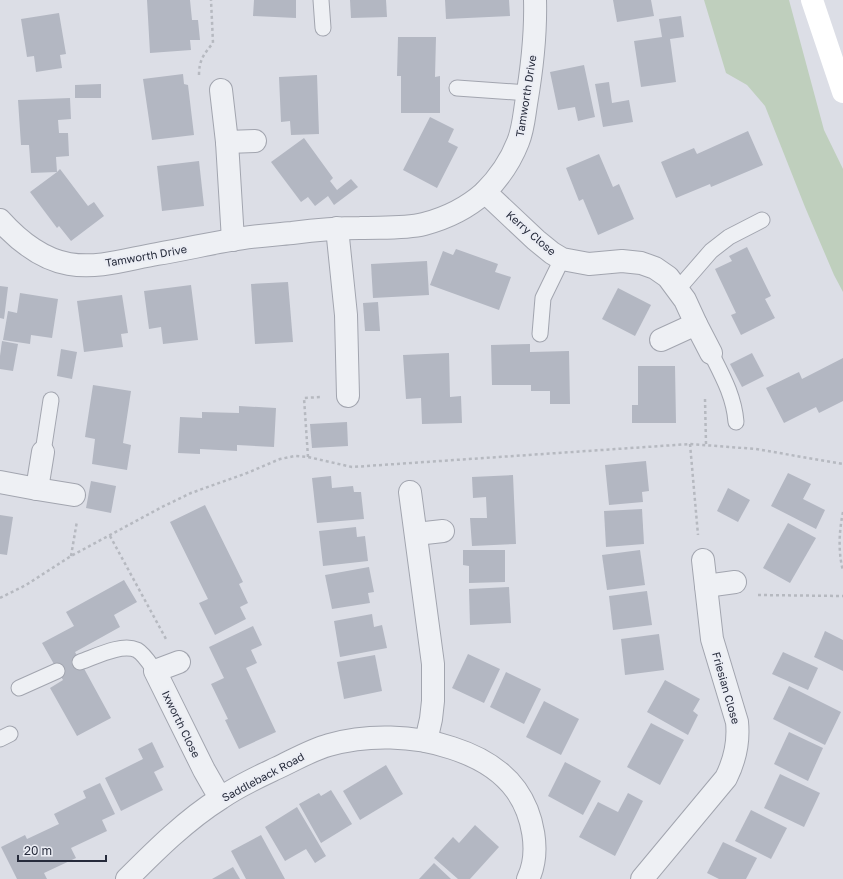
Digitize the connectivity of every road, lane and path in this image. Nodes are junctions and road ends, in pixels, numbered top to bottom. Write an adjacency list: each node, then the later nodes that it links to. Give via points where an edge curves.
1 (211, 0): 7 (path, via 213,43 199,64 199,76 207,84)
2 (321, 0): 5 (lane)
3 (535, 0): 9 (street, Tamworth Drive, via 534,44)
4 (812, 0): 8 (main road)
5 (323, 28)
6 (457, 88): 9 (lane)
7 (222, 90): 11 (street)
8 (843, 92)
9 (528, 93): 12 (street, Tamworth Drive, via 524,123 518,142 511,158)
10 (255, 141): 11 (street)
11 (227, 142): 16 (street)
12 (485, 192): 15 (street, Tamworth Drive, via 465,208 447,217 422,224); 17 (street, Kerry Close, via 536,240)
13 (0, 220): 16 (street, Tamworth Drive, via 35,250 69,264 108,264)
14 (762, 220): 18 (lane, via 730,237 711,251)
15 (337, 228): 16 (street, Tamworth Drive); 23 (street, via 346,314)
16 (233, 240)
17 (562, 259): 18 (street, Kerry Close, via 589,264 622,261 641,263 655,268 668,277); 20 (lane, via 543,298)
18 (678, 289): 19 (street, Kerry Close)
19 (696, 324): 21 (street); 22 (street, Kerry Close)
20 (540, 334)
21 (661, 340)
22 (711, 352): 25 (lane, via 731,394)
23 (348, 396): 28 (path, via 304,398)
24 (51, 400): 27 (lane)
25 (736, 422)
26 (690, 444): 38 (path, via 698,534)
27 (42, 452): 30 (street)
28 (308, 457)
29 (0, 482): 30 (street)
30 (37, 489): 32 (street)
31 (410, 492): 35 (street)
32 (74, 495): 37 (path, via 79,507)
33 (843, 512): 39 (path, via 839,531)
34 (443, 531): 35 (street)
35 (416, 534): 48 (street, via 433,676 433,701)
36 (110, 536): 44 (path)
37 (71, 556)
38 (703, 560): 41 (street, Friesian Close)
39 (843, 571)
40 (736, 582): 41 (street); 42 (path, via 753,595)
41 (706, 586): 52 (street, Friesian Close, via 712,639 737,722 736,751 726,778)
42 (843, 596)
43 (80, 662): 46 (lane, via 128,648 137,651)
44 (179, 662): 46 (street)
45 (57, 671): 47 (lane)
46 (155, 671): 49 (street, Ixworth Close)
47 (18, 688)
48 (426, 741): 49 (street, Saddleback Road, via 387,737 330,744 270,771); 51 (street, Saddleback Road, via 453,748 483,761 500,772 519,794 527,811 534,846)
49 (220, 798): 50 (street, Saddleback Road, via 156,850)
50 (127, 879)
51 (528, 879)
52 (642, 879)

